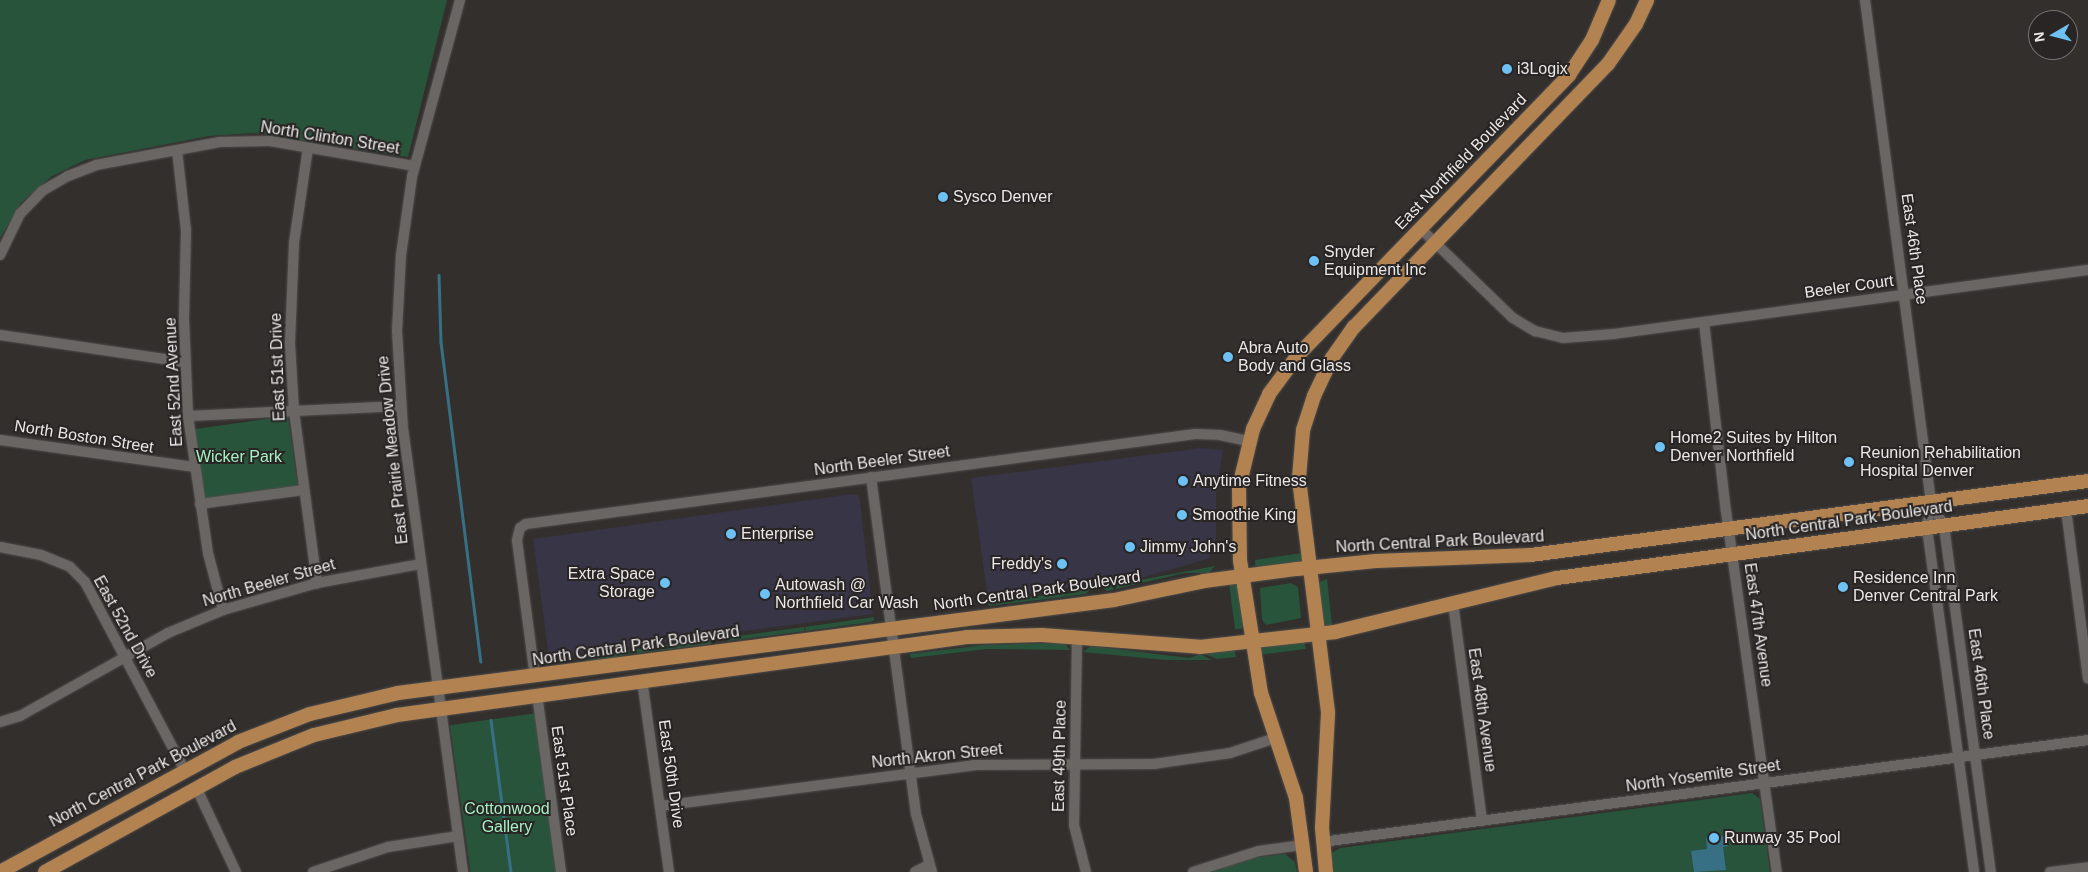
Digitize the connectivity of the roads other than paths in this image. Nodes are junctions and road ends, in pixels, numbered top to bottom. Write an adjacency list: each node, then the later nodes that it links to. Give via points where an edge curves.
1 (460, 0): 7 (street, East Prairie Meadow Drive)
2 (1608, 0): 8 (main road, East Northfield Boulevard, via 1592,40 1564,80)
3 (1647, 0): 9 (main road, via 1636,24 1608,64)
4 (1866, 0): 12 (street, East 46th Place)
5 (308, 148): 6 (street, North Clinton Street, via 270,142 220,142); 7 (street, North Clinton Street); 17 (street, East 51st Drive, via 292,285)
6 (176, 150): 10 (street, North Clinton Street, via 96,165 42,191 20,214 5,238); 15 (street, East 52nd Avenue, via 186,230)
7 (414, 166): 16 (street, East Prairie Meadow Drive, via 403,229 398,288)
8 (1420, 229): 9 (street, Beeler Court); 20 (main road, East Northfield Boulevard, via 1287,368 1264,404)
9 (1435, 243): 13 (street, Beeler Court, via 1513,318 1549,336 1587,337); 35 (main road, via 1354,327 1332,358 1314,396 1303,430 1299,465)
10 (0, 255)
11 (2088, 270): 12 (street, Beeler Court)
12 (1905, 295): 13 (street, Beeler Court); 25 (street, East 46th Place)
13 (1704, 322): 31 (street, East 47th Avenue)
14 (0, 335): 15 (street)
15 (185, 362): 18 (street, East 52nd Avenue)
16 (401, 406): 17 (street); 34 (street, East Prairie Meadow Drive)
17 (294, 411): 18 (street); 24 (street, East 51st Drive)
18 (188, 416): 21 (street, East 52nd Avenue)
19 (0, 440): 21 (street, North Boston Street)
20 (1249, 441): 22 (street, North Beeler Street, via 1195,434); 36 (main road, East Northfield Boulevard, via 1238,497)
21 (194, 467): 26 (street, East 52nd Avenue)
22 (871, 478): 40 (street); 46 (street, North Beeler Street, via 530,523 520,528 517,540)
23 (2084, 482): 25 (main road, North Central Park Boulevard); 28 (main road, via 2069,496)
24 (304, 490): 26 (street); 37 (street, East 51st Drive)
25 (1931, 502): 29 (street, East 46th Place); 30 (street, East 46th Place); 31 (main road, North Central Park Boulevard)
26 (200, 504): 39 (street, East 52nd Avenue, via 208,553)
27 (2088, 506): 28 (main road, North Central Park Boulevard)
28 (2066, 509): 29 (main road, North Central Park Boulevard); 47 (street)
29 (1944, 526): 30 (main road, North Central Park Boulevard); 55 (street, East 46th Place)
30 (1927, 528): 33 (main road, North Central Park Boulevard); 56 (street, East 46th Place)
31 (1729, 529): 33 (street, East 47th Avenue); 35 (main road, North Central Park Boulevard, via 1520,556)
32 (0, 547): 45 (street, East 52nd Drive, via 41,555 70,567 97,600)
33 (1733, 554): 38 (main road, North Central Park Boulevard, via 1557,578); 60 (street, East 47th Avenue)
34 (421, 564): 37 (street, North Beeler Street); 49 (street, East Prairie Meadow Drive)
35 (1309, 568): 36 (main road, North Central Park Boulevard); 41 (main road)
36 (1242, 576): 40 (main road, North Central Park Boulevard, via 1114,600); 43 (main road, East Northfield Boulevard)
37 (317, 583): 39 (street, North Beeler Street)
38 (1452, 603): 41 (main road, North Central Park Boulevard, via 1366,627); 63 (street, East 48th Avenue)
39 (223, 610): 45 (street, North Beeler Street, via 168,633)
40 (891, 629): 44 (street); 46 (main road, North Central Park Boulevard)
41 (1318, 634): 43 (main road, North Central Park Boulevard); 65 (main road, via 1329,724)
42 (1077, 638): 43 (main road, North Central Park Boulevard, via 1181,647); 44 (main road, North Central Park Boulevard, via 997,635); 57 (street, East 49th Place)
43 (1251, 641): 53 (main road, East Northfield Boulevard, via 1263,702)
44 (893, 647): 48 (main road, North Central Park Boulevard); 59 (street)
45 (125, 657): 52 (street, North Beeler Street, via 20,716); 58 (street, East 52nd Drive)
46 (535, 677): 49 (main road, North Central Park Boulevard)
47 (2088, 679)
48 (642, 680): 50 (main road, North Central Park Boulevard); 62 (street, East 50th Drive)
49 (438, 688): 51 (street, East Prairie Meadow Drive); 58 (main road, North Central Park Boulevard, via 380,696 310,714 254,735)
50 (537, 694): 51 (main road, North Central Park Boulevard); 74 (street, East 51st Place)
51 (440, 708): 61 (main road, North Central Park Boulevard, via 377,718 314,735 241,764); 64 (street, East Prairie Meadow Drive)
52 (0, 722)
53 (1275, 738): 57 (street, North Akron Street, via 1230,753 1162,762); 66 (main road, East Northfield Boulevard, via 1296,798)
54 (2088, 740): 55 (street, North Yosemite Street)
55 (1975, 755): 56 (street, North Yosemite Street); 83 (street, East 46th Place)
56 (1958, 758): 60 (street, North Yosemite Street); 82 (street, East 46th Place)
57 (1075, 764): 59 (street, North Akron Street, via 974,764); 77 (street, East 49th Place, via 1074,825)
58 (184, 769): 69 (main road, North Central Park Boulevard)
59 (911, 773): 62 (street, North Akron Street); 68 (street, via 918,823)
60 (1765, 783): 63 (street, North Yosemite Street); 81 (street, East 47th Avenue)
61 (196, 787): 70 (main road, North Central Park Boulevard); 71 (street)
62 (660, 806): 75 (street, East 50th Drive)
63 (1482, 821): 65 (street, North Yosemite Street)
64 (458, 836): 72 (street, via 388,847); 73 (street, East Prairie Meadow Drive)
65 (1322, 842): 80 (main road)
66 (1302, 845): 78 (street, via 1259,851); 79 (main road, East Northfield Boulevard)
67 (2088, 867): 84 (street)
68 (930, 868): 76 (street)
69 (0, 872)
70 (45, 872)
71 (236, 872)
72 (312, 872)
73 (463, 872)
74 (561, 872)
75 (669, 872)
76 (915, 872)
77 (1086, 872)
78 (1193, 872)
79 (1306, 872)
80 (1326, 872)
81 (1777, 872)
82 (1974, 872)
83 (1991, 872)
84 (2050, 872)

